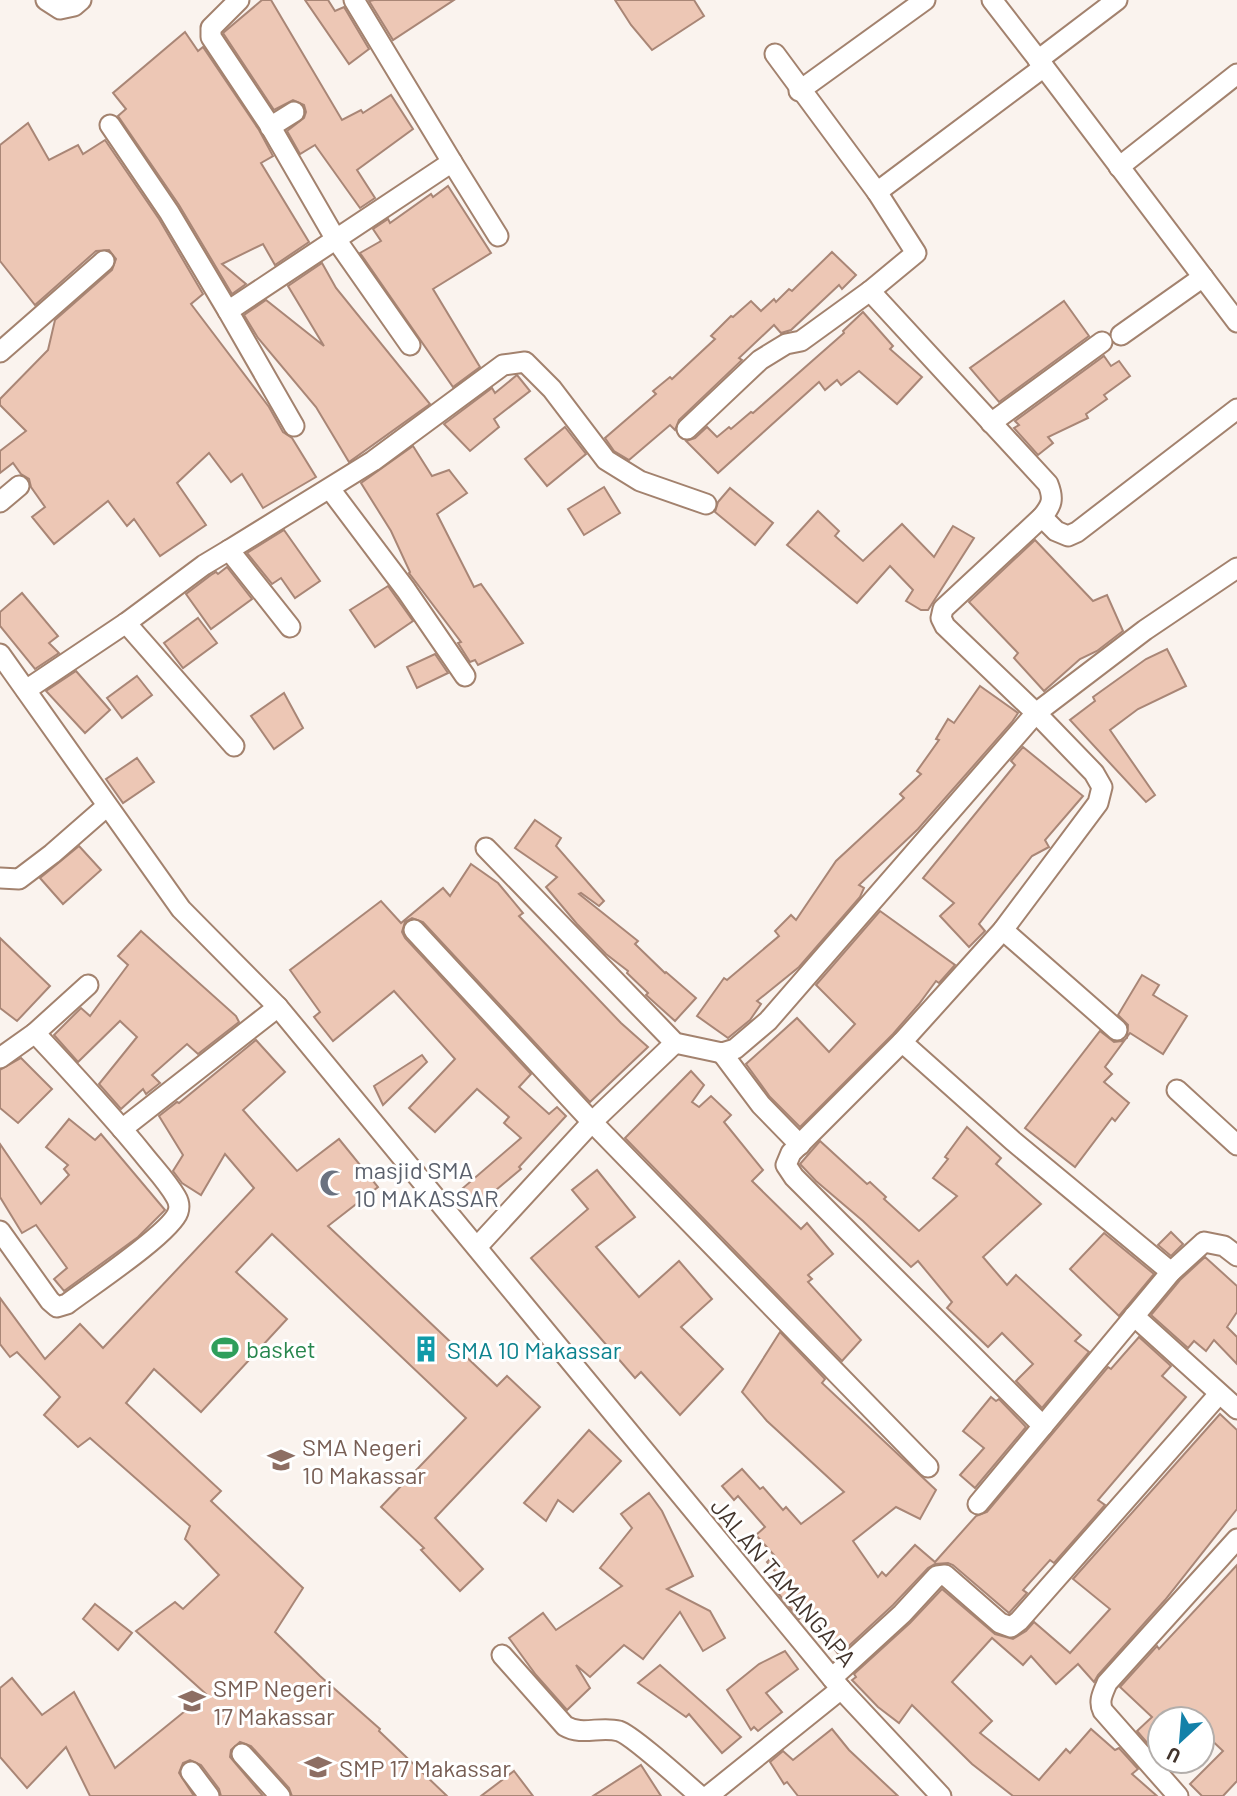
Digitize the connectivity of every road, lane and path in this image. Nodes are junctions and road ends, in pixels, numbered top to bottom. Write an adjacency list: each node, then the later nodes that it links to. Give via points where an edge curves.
1 (46, 0): 2 (street, via 60,9)
2 (81, 0)
3 (239, 0): 14 (street, via 209,33)
4 (354, 0): 15 (street)
5 (925, 0): 11 (street)
6 (992, 0): 9 (street)
7 (1117, 0): 9 (street)
8 (775, 54): 11 (street)
9 (1041, 64): 16 (street); 17 (street)
10 (1237, 74): 16 (street)
11 (799, 91): 17 (street)
12 (293, 112): 14 (street)
13 (110, 125): 23 (street)
14 (270, 127): 19 (street)
15 (452, 162): 18 (street); 19 (street)
16 (1119, 167): 21 (street)
17 (877, 192): 22 (street, via 916,253)
18 (498, 236)
19 (335, 238): 23 (street); 27 (street)
20 (104, 261): 28 (street)
21 (1203, 277): 24 (street); 25 (street)
22 (870, 291): 30 (street); 32 (street, via 801,341 786,344 760,360)
23 (228, 311): 31 (street)
24 (1237, 322)
25 (1121, 335)
26 (1102, 341): 30 (street)
27 (410, 345)
28 (0, 352)
29 (1237, 409): 37 (street, via 1077,532 1068,536 1056,531)
30 (990, 423): 37 (street, via 1048,484 1053,498)
31 (294, 426)
32 (687, 429)
33 (19, 486): 35 (street)
34 (330, 489): 36 (street, via 503,365 525,362 552,389 606,460 639,481); 38 (street); 43 (street)
35 (0, 502)
36 (706, 504)
37 (1042, 517): 45 (street, via 943,608 941,618)
38 (229, 550): 40 (street); 41 (street)
39 (1237, 568): 45 (street, via 1145,630)
40 (126, 623): 44 (street); 46 (street)
41 (290, 627)
42 (0, 654): 44 (street, JALAN TAMANGAPA)
43 (466, 676)
44 (26, 690): 47 (street, JALAN TAMANGAPA)
45 (1036, 713): 51 (street, via 1094,773 1101,795); 58 (street, via 768,1021 735,1049)
46 (234, 746)
47 (107, 806): 49 (street, via 19,879); 53 (street, JALAN TAMANGAPA, via 181,909)
48 (486, 848): 57 (street)
49 (0, 878)
50 (414, 930): 61 (street)
51 (1003, 930): 54 (street); 56 (street)
52 (88, 985): 55 (street)
53 (278, 1007): 62 (street); 66 (street, JALAN TAMANGAPA)
54 (1117, 1030)
55 (35, 1033): 59 (street); 62 (street)
56 (902, 1042): 64 (street); 68 (street)
57 (676, 1043): 58 (street); 61 (street)
58 (722, 1053): 64 (street, via 761,1105)
59 (0, 1058)
60 (1177, 1090): 63 (street)
61 (592, 1122): 66 (street); 73 (street)
62 (122, 1129): 65 (street, via 169,1187 180,1208 137,1252 57,1307)
63 (1237, 1144)
64 (800, 1145): 72 (street, via 787,1158 787,1170)
65 (0, 1231)
66 (477, 1247): 77 (street, JALAN TAMANGAPA)
67 (1237, 1256): 68 (street, via 1224,1246 1205,1241)
68 (1171, 1272): 69 (street)
69 (1134, 1316): 70 (street); 72 (street)
70 (1219, 1394): 71 (street); 77 (street, via 1019,1622 1012,1627 1000,1623 945,1575 937,1576)
71 (1237, 1409)
72 (1043, 1426): 74 (street)
73 (928, 1467)
74 (978, 1504)
75 (1237, 1539): 85 (street, via 1101,1695 1103,1711)
76 (502, 1655): 82 (street, via 565,1726 581,1732 622,1732)
77 (837, 1684): 83 (street); 84 (street, JALAN TAMANGAPA)
78 (242, 1754): 81 (street)
79 (191, 1772): 80 (street)
80 (209, 1796)
81 (280, 1796)
82 (700, 1796)
83 (708, 1796)
84 (941, 1796)
85 (1178, 1796)

